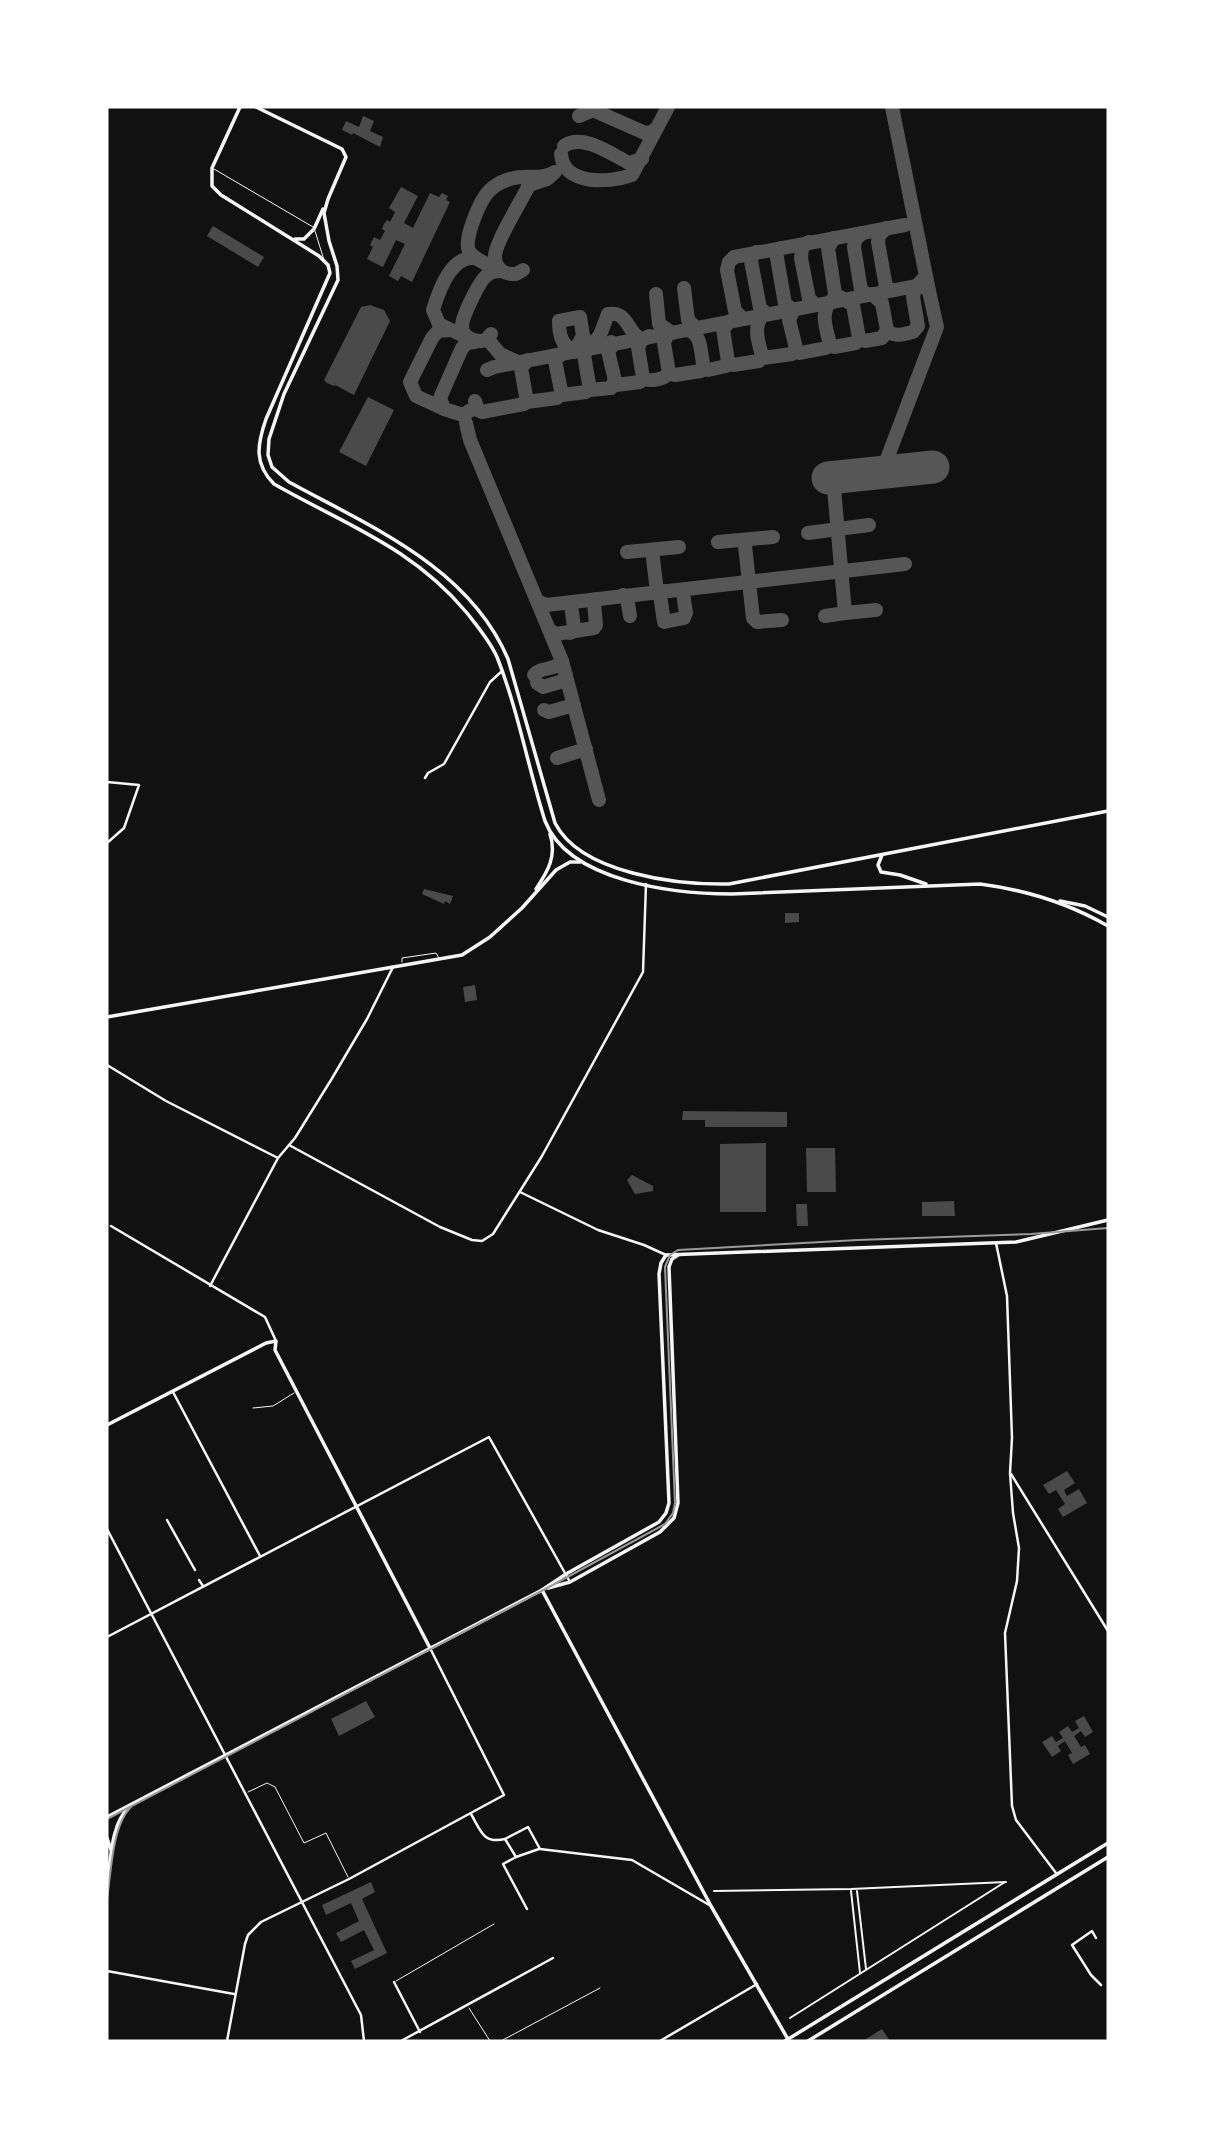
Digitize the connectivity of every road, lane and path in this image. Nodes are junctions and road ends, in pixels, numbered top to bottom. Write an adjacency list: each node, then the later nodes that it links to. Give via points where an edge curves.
1 (240, 107): 3 (main road)
2 (256, 107): 4 (main road, via 345,152 346,161)
3 (212, 168): 5 (lane); 6 (main road, via 215,190)
4 (328, 199): 5 (main road); 8 (main road, via 324,217 338,278 282,400 269,439 270,462 280,477 403,545)
5 (314, 229): 6 (main road, via 304,239); 7 (lane)
6 (287, 236): 7 (main road)
7 (325, 260): 9 (main road, via 329,278 266,419 258,447 260,463 274,484 401,552)
8 (462, 593): 9 (main road, via 470,603 466,606); 10 (main road)
9 (458, 601): 11 (main road)
10 (491, 625): 11 (main road, via 483,623); 18 (main road, via 508,659 552,814 564,837 591,857 619,869 716,884)
11 (482, 633): 12 (main road)
12 (502, 672): 13 (street, via 490,682 444,764); 16 (main road)
13 (425, 778)
14 (107, 782): 17 (street, via 139,785 124,828)
15 (1108, 811): 18 (main road)
16 (550, 834): 19 (main road); 23 (main road, via 554,850 549,868)
17 (107, 843)
18 (883, 854): 21 (main road, via 878,862 881,872)
19 (580, 862): 20 (main road); 23 (main road, via 556,870)
20 (646, 884): 21 (main road, via 732,894); 31 (street, via 643,972)
21 (930, 885): 22 (main road, via 989,886)
22 (1051, 900): 24 (main road, via 1085,906); 25 (main road)
23 (522, 908): 26 (main road, via 472,950)
24 (1108, 917)
25 (1108, 926)
26 (393, 967): 27 (main road); 29 (street, via 367,1019)
27 (107, 1017)
28 (107, 1065): 30 (street)
29 (289, 1145): 30 (street); 31 (street, via 472,1240 482,1241 493,1234)
30 (278, 1158): 37 (street)
31 (520, 1192): 36 (street, via 598,1230)
32 (1108, 1220): 34 (main road)
33 (111, 1226): 37 (street)
34 (996, 1243): 35 (main road); 43 (street, via 1007,1296)
35 (681, 1254): 36 (main road); 51 (main road, via 669,1267 677,1511 660,1532)
36 (666, 1255): 49 (main road, via 659,1274 668,1508 654,1526)
37 (210, 1286): 38 (street, via 265,1317)
38 (275, 1340): 39 (main road); 40 (main road, via 275,1350)
39 (173, 1391): 42 (main road); 47 (street)
40 (296, 1392): 41 (lane, via 273,1406); 44 (main road)
41 (253, 1408)
42 (107, 1425)
43 (1010, 1473): 55 (street); 70 (street, via 1018,1548 1017,1581 1005,1633 1012,1806 1016,1819)
44 (355, 1507): 47 (street); 49 (street, via 489,1437); 57 (main road)
45 (167, 1520): 48 (street)
46 (107, 1529): 54 (street)
47 (260, 1556): 52 (street)
48 (195, 1570)
49 (566, 1574): 51 (street); 53 (main road)
50 (200, 1580): 52 (street)
51 (570, 1582): 53 (main road)
52 (203, 1586): 54 (street)
53 (541, 1590): 57 (main road); 77 (main road)
54 (151, 1612): 56 (street); 58 (street)
55 (1108, 1631)
56 (107, 1637)
57 (430, 1648): 58 (main road); 61 (street, via 504,1795)
58 (226, 1755): 59 (street); 60 (main road)
59 (246, 1793): 71 (lane, via 267,1783 275,1787 304,1843 326,1833); 76 (street)
60 (136, 1802): 62 (main road); 69 (main road, via 119,1821)
61 (471, 1814): 64 (street, via 486,1839); 71 (street)
62 (107, 1817)
63 (107, 1838): 69 (main road)
64 (505, 1839): 66 (street, via 528,1827); 67 (street)
65 (1108, 1843): 70 (main road)
66 (540, 1849): 67 (street); 77 (street, via 632,1860)
67 (516, 1857): 78 (street, via 503,1864)
68 (1108, 1857): 100 (main road)
69 (111, 1859): 72 (main road)
70 (1058, 1874): 99 (main road)
71 (349, 1879): 76 (street)
72 (107, 1887)
73 (851, 1889): 74 (street); 75 (street); 84 (street)
74 (857, 1889): 82 (street); 82 (street, via 1006,1881)
75 (713, 1891)
76 (303, 1902): 89 (street, via 254,1928 245,1944); 94 (street, via 361,2015)
77 (711, 1906): 86 (main road)
78 (527, 1909)
79 (494, 1924): 85 (lane)
80 (1096, 1938): 87 (street, via 1092,1931 1072,1945)
81 (553, 1958): 90 (street)
82 (866, 1970): 84 (street)
83 (107, 1971): 89 (street)
84 (860, 1974): 91 (street)
85 (394, 1982): 92 (street)
86 (757, 1984): 98 (street); 99 (main road)
87 (1101, 1984)
88 (600, 1988): 97 (lane)
89 (236, 1994): 93 (street)
90 (468, 2005): 92 (street); 96 (lane)
91 (790, 2018)
92 (419, 2032): 95 (street)
93 (227, 2041)
94 (364, 2041)
95 (401, 2041)
96 (490, 2041)
97 (501, 2041)
98 (660, 2041)
99 (787, 2041)
100 (808, 2041)

